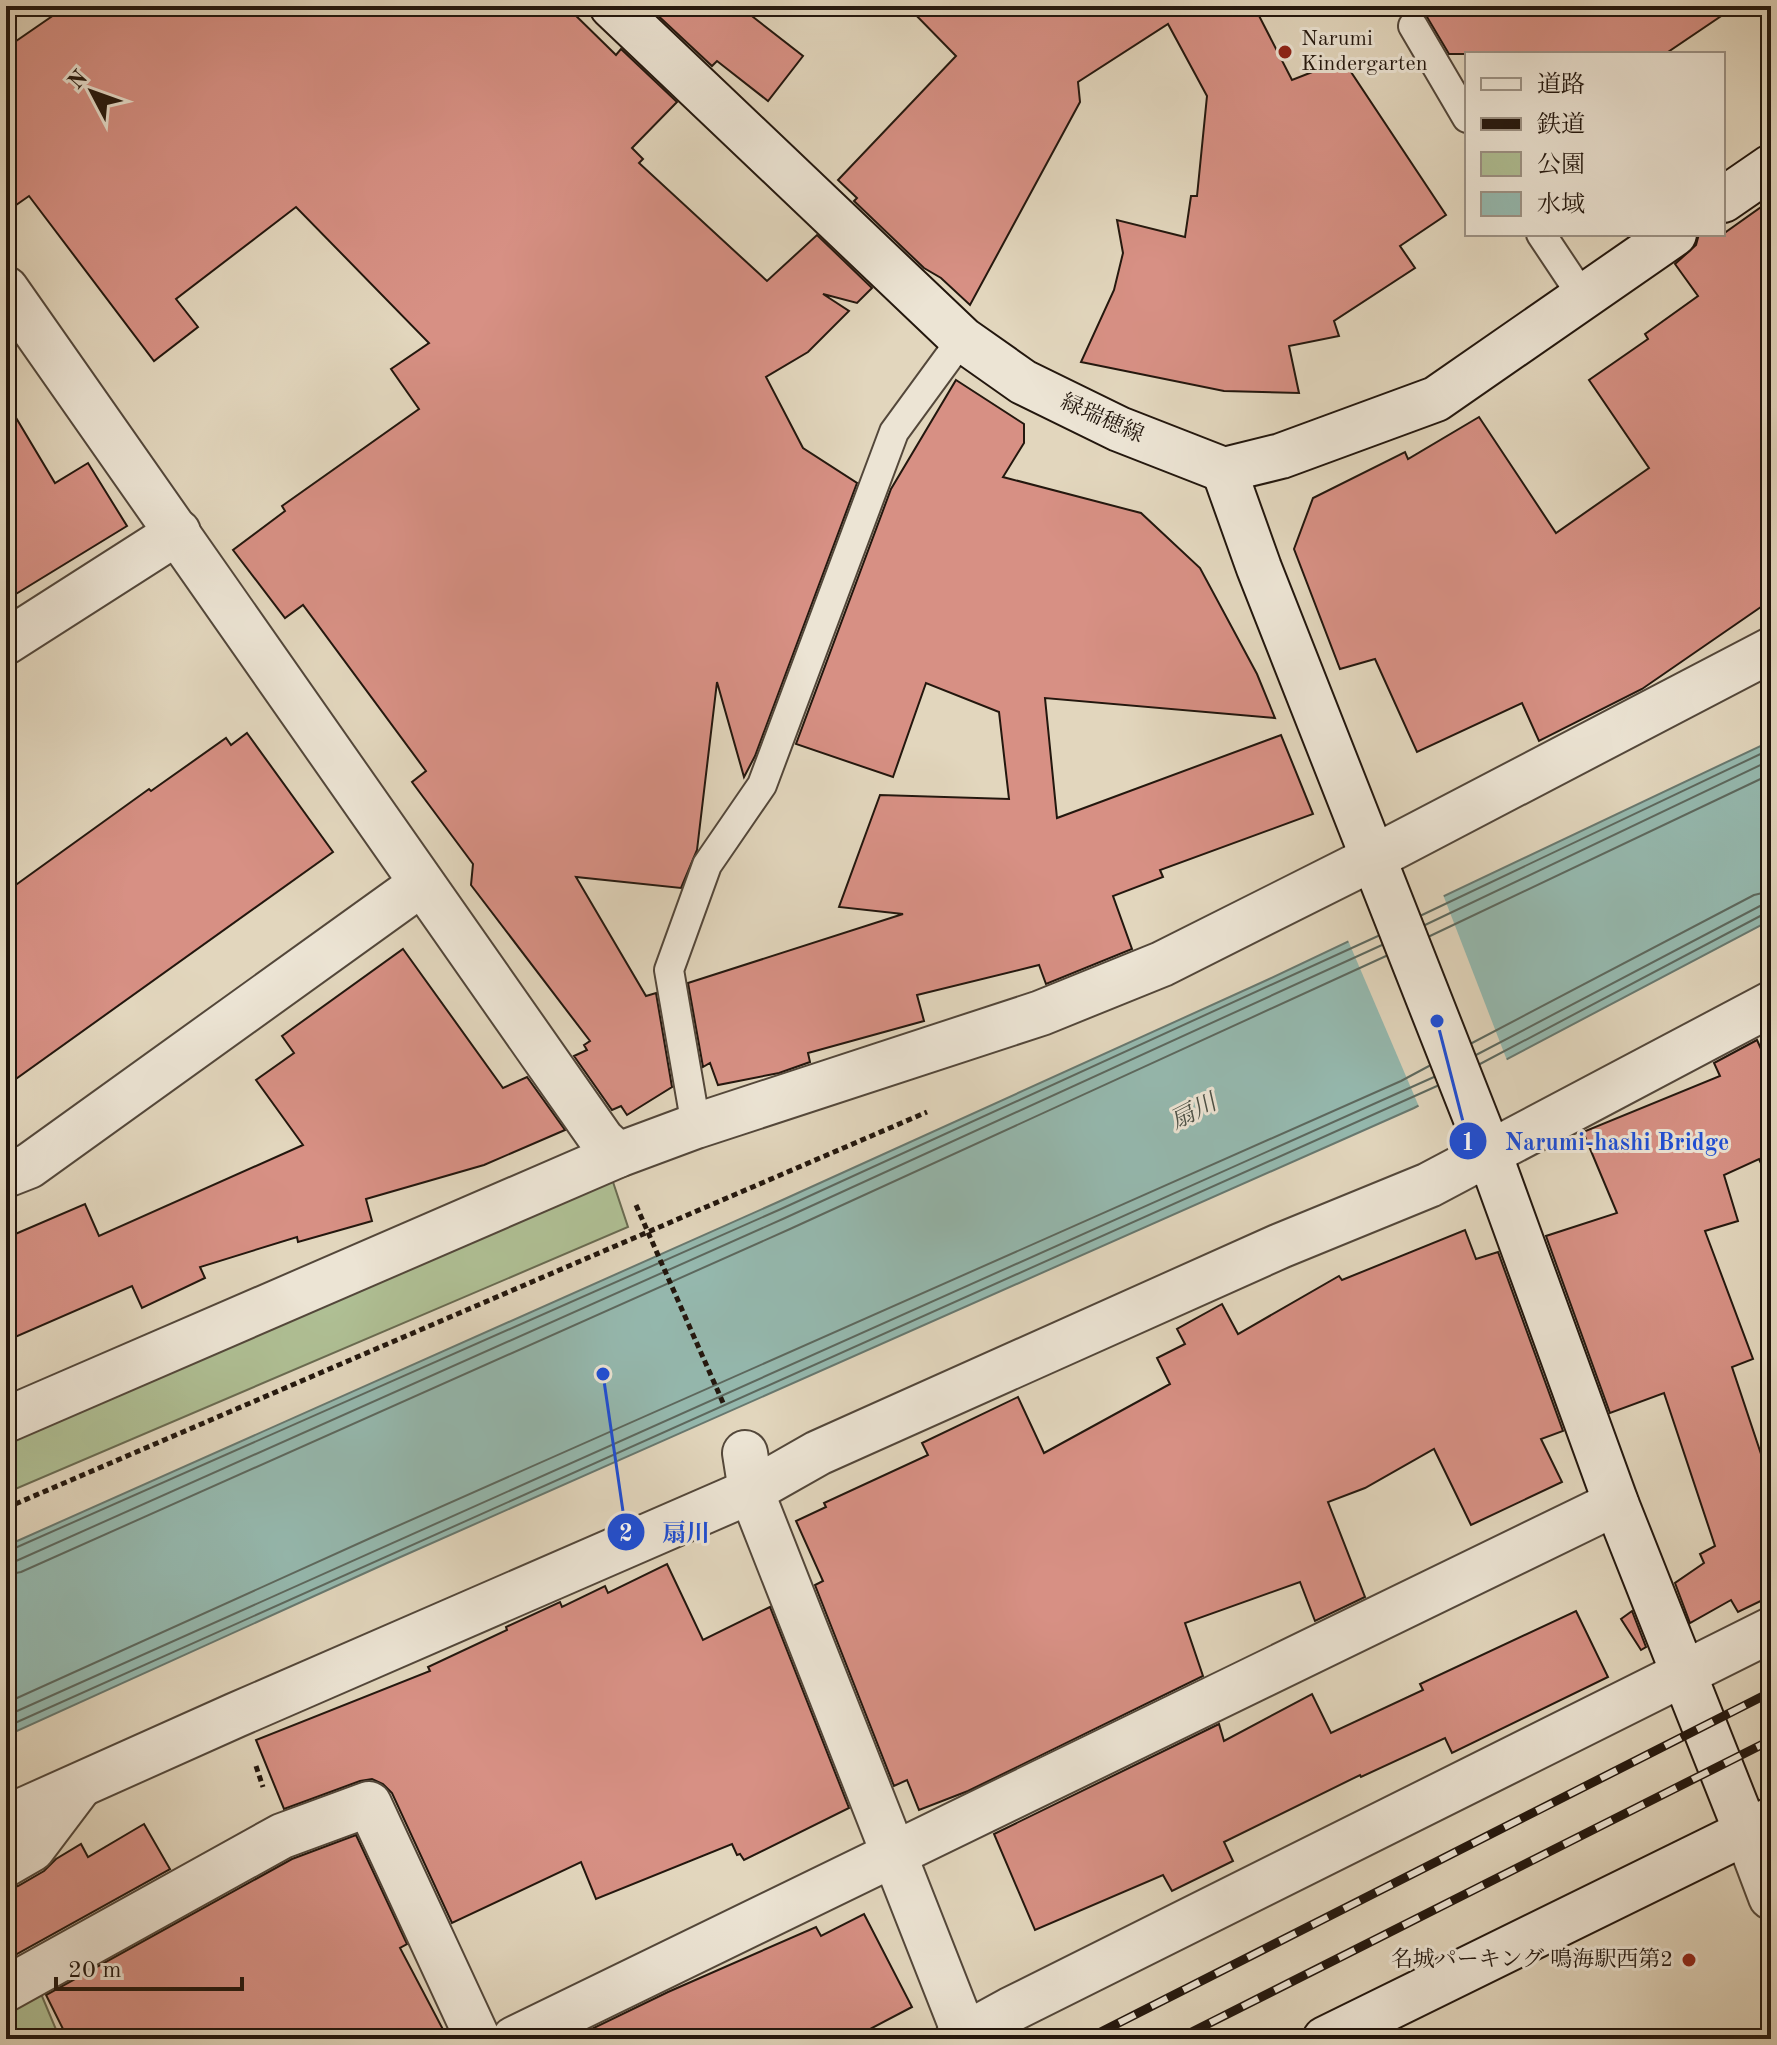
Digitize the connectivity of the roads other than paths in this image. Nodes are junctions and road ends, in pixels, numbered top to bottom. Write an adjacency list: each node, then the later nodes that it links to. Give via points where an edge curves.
1 (612, 6): 10 (street, 緑瑞穂線)
2 (1413, 26): 3 (lane)
3 (1465, 115)
4 (1771, 167): 5 (street)
5 (1725, 199)
6 (1542, 236): 9 (lane)
7 (1671, 236): 9 (street)
8 (6, 289): 12 (street)
9 (1583, 297): 11 (street, via 1436,399 1281,456)
10 (962, 339): 11 (street, 緑瑞穂線, via 1023,382 1119,429); 18 (lane, via 894,432 762,785 707,865 669,970)
11 (1224, 470): 15 (street)
12 (178, 532): 13 (street); 16 (street)
13 (6, 642)
14 (1771, 650): 15 (street)
15 (1373, 858): 18 (street, via 1162,964 1041,1013); 19 (street)
16 (421, 884): 20 (street, via 602,1140); 21 (street, via 29,1166)
17 (1771, 1004): 19 (street)
18 (696, 1126): 20 (street)
19 (1485, 1144): 23 (street, via 1429,1185 818,1453); 24 (street)
20 (618, 1155): 22 (street)
21 (6, 1175)
22 (6, 1420)
23 (748, 1472): 27 (street); 30 (street)
24 (1616, 1503): 26 (street); 30 (street)
25 (1771, 1630): 26 (street)
26 (1685, 1674): 29 (street); 34 (street)
27 (82, 1783): 28 (street); 31 (street, via 32,1849)
28 (6, 1818)
29 (1759, 1825): 32 (street); 37 (street)
30 (893, 1857): 34 (street); 36 (street)
31 (6, 1864)
32 (1771, 1897)
33 (6, 1989): 35 (street, via 282,1836 369,1804)
34 (961, 2037)
35 (478, 2039)
36 (514, 2039)
37 (1325, 2039)

